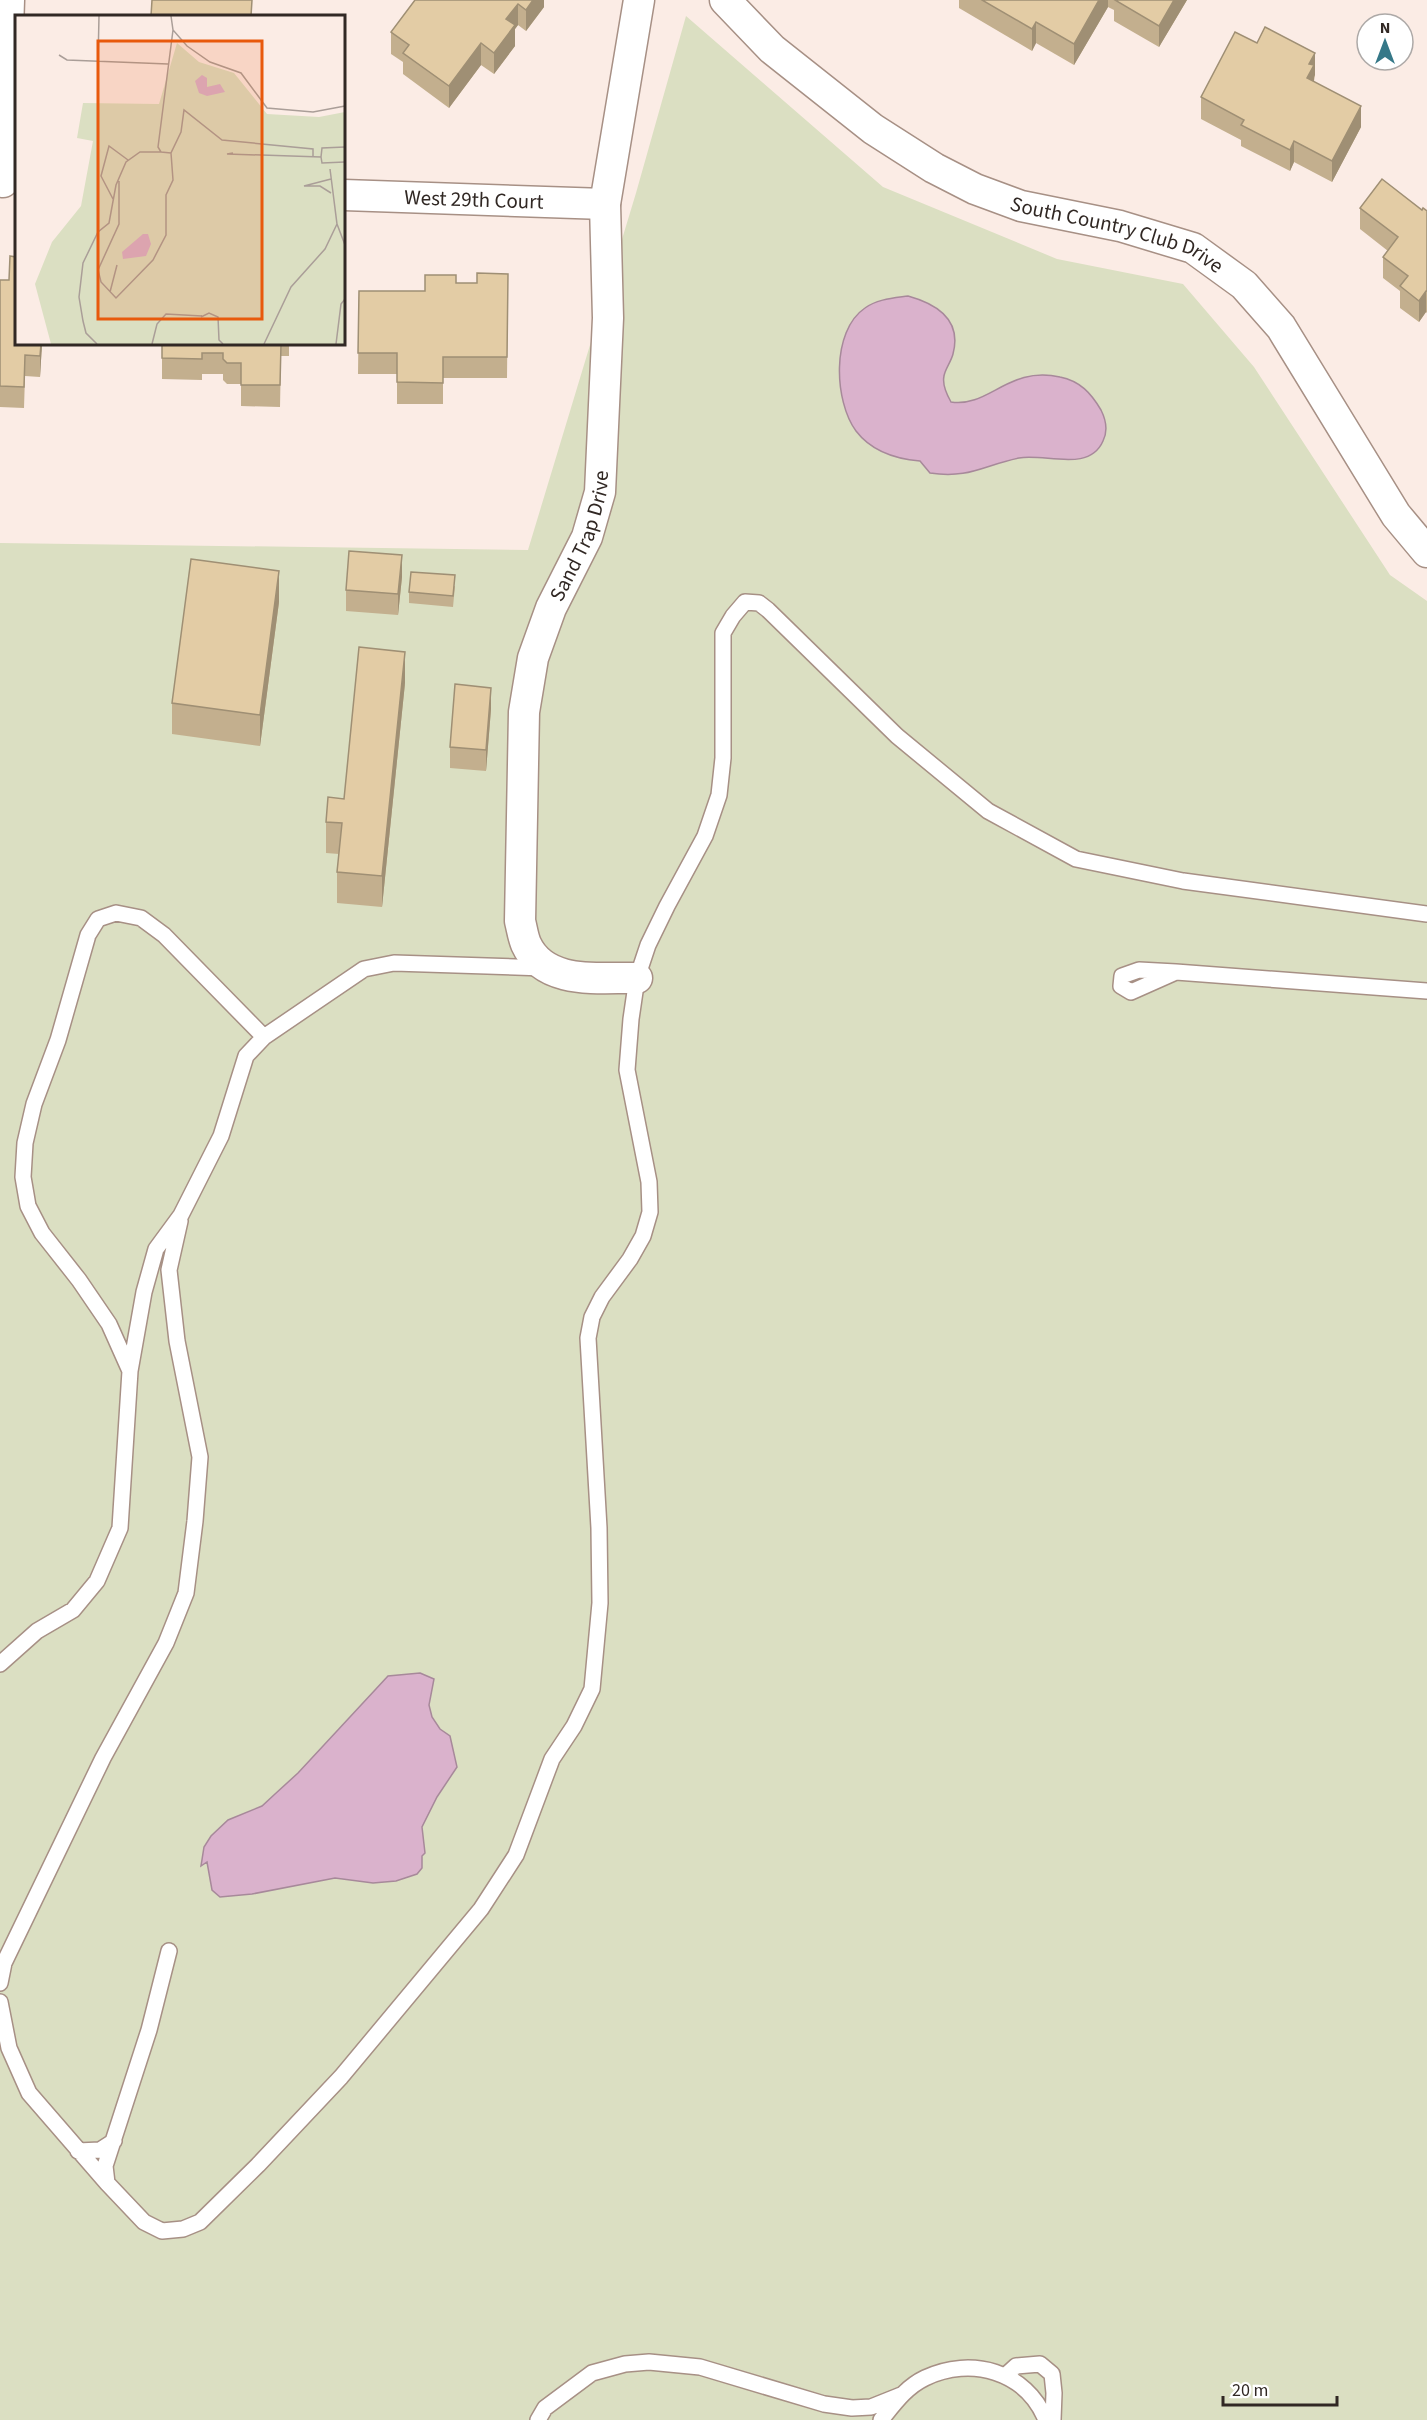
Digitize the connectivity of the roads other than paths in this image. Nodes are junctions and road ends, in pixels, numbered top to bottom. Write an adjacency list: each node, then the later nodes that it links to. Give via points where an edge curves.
1 (9, 0): 4 (street)
2 (639, 0): 6 (street, Sand Trap Drive)
3 (725, 0): 7 (street, South Country Club Drive, via 771,49 873,129 934,168 1021,206 1120,226 1193,248 1244,285 1281,327 1396,515)
4 (7, 182)
5 (345, 195): 6 (street, West 29th Court)
6 (605, 204): 9 (street, Sand Trap Drive, via 608,318 600,492 586,537 551,608 533,658 524,712 520,921 526,946)
7 (1427, 552)
8 (1427, 914): 11 (lane, via 1183,881 1076,859 987,811 897,736 768,610 759,603 745,602 723,633 723,758 719,795 705,836 648,945)
9 (546, 968): 11 (street, via 572,977); 14 (lane, via 394,963 364,969)
10 (1176, 972): 12 (lane)
11 (637, 978): 24 (lane, via 627,1070 649,1182 650,1212 643,1236 592,1317 588,1338 600,1603 592,1689 552,1759 516,1855 481,1909 340,2077 258,2165 200,2222 183,2229 162,2231 144,2222)
12 (1427, 991)
13 (242, 1014): 14 (lane); 15 (lane, via 252,1037); 17 (lane, via 164,935 141,918 116,913 98,919 88,935 58,1040 34,1104 25,1143 23,1177 28,1206 42,1233 109,1324)
14 (264, 1037): 15 (lane)
15 (246, 1056): 16 (lane, via 221,1137)
16 (181, 1215): 17 (lane, via 156,1249); 20 (lane, via 169,1270 177,1341 200,1457 186,1593 166,1643 103,1758 4,1963)
17 (130, 1371): 18 (lane, via 120,1528 97,1581 73,1610 37,1631)
18 (0, 1664)
19 (170, 1952): 22 (lane)
20 (0, 1983)
21 (0, 2002): 23 (lane, via 9,2048 29,2093)
22 (114, 2141): 23 (lane, via 100,2150); 24 (lane, via 105,2166)
23 (78, 2151): 24 (lane)
24 (107, 2183)
25 (1005, 2376): 26 (lane, via 997,2371 962,2366 924,2378); 31 (lane, via 1040,2404); 32 (lane, via 1016,2366 1040,2364 1052,2374)
26 (901, 2396): 27 (lane, via 871,2407); 30 (lane)
27 (852, 2408): 28 (lane, via 824,2404 700,2367 649,2362 592,2373 545,2408); 29 (lane, via 867,2413)
28 (538, 2420)
29 (871, 2420)
30 (881, 2420)
31 (1046, 2420)
32 (1053, 2420)

